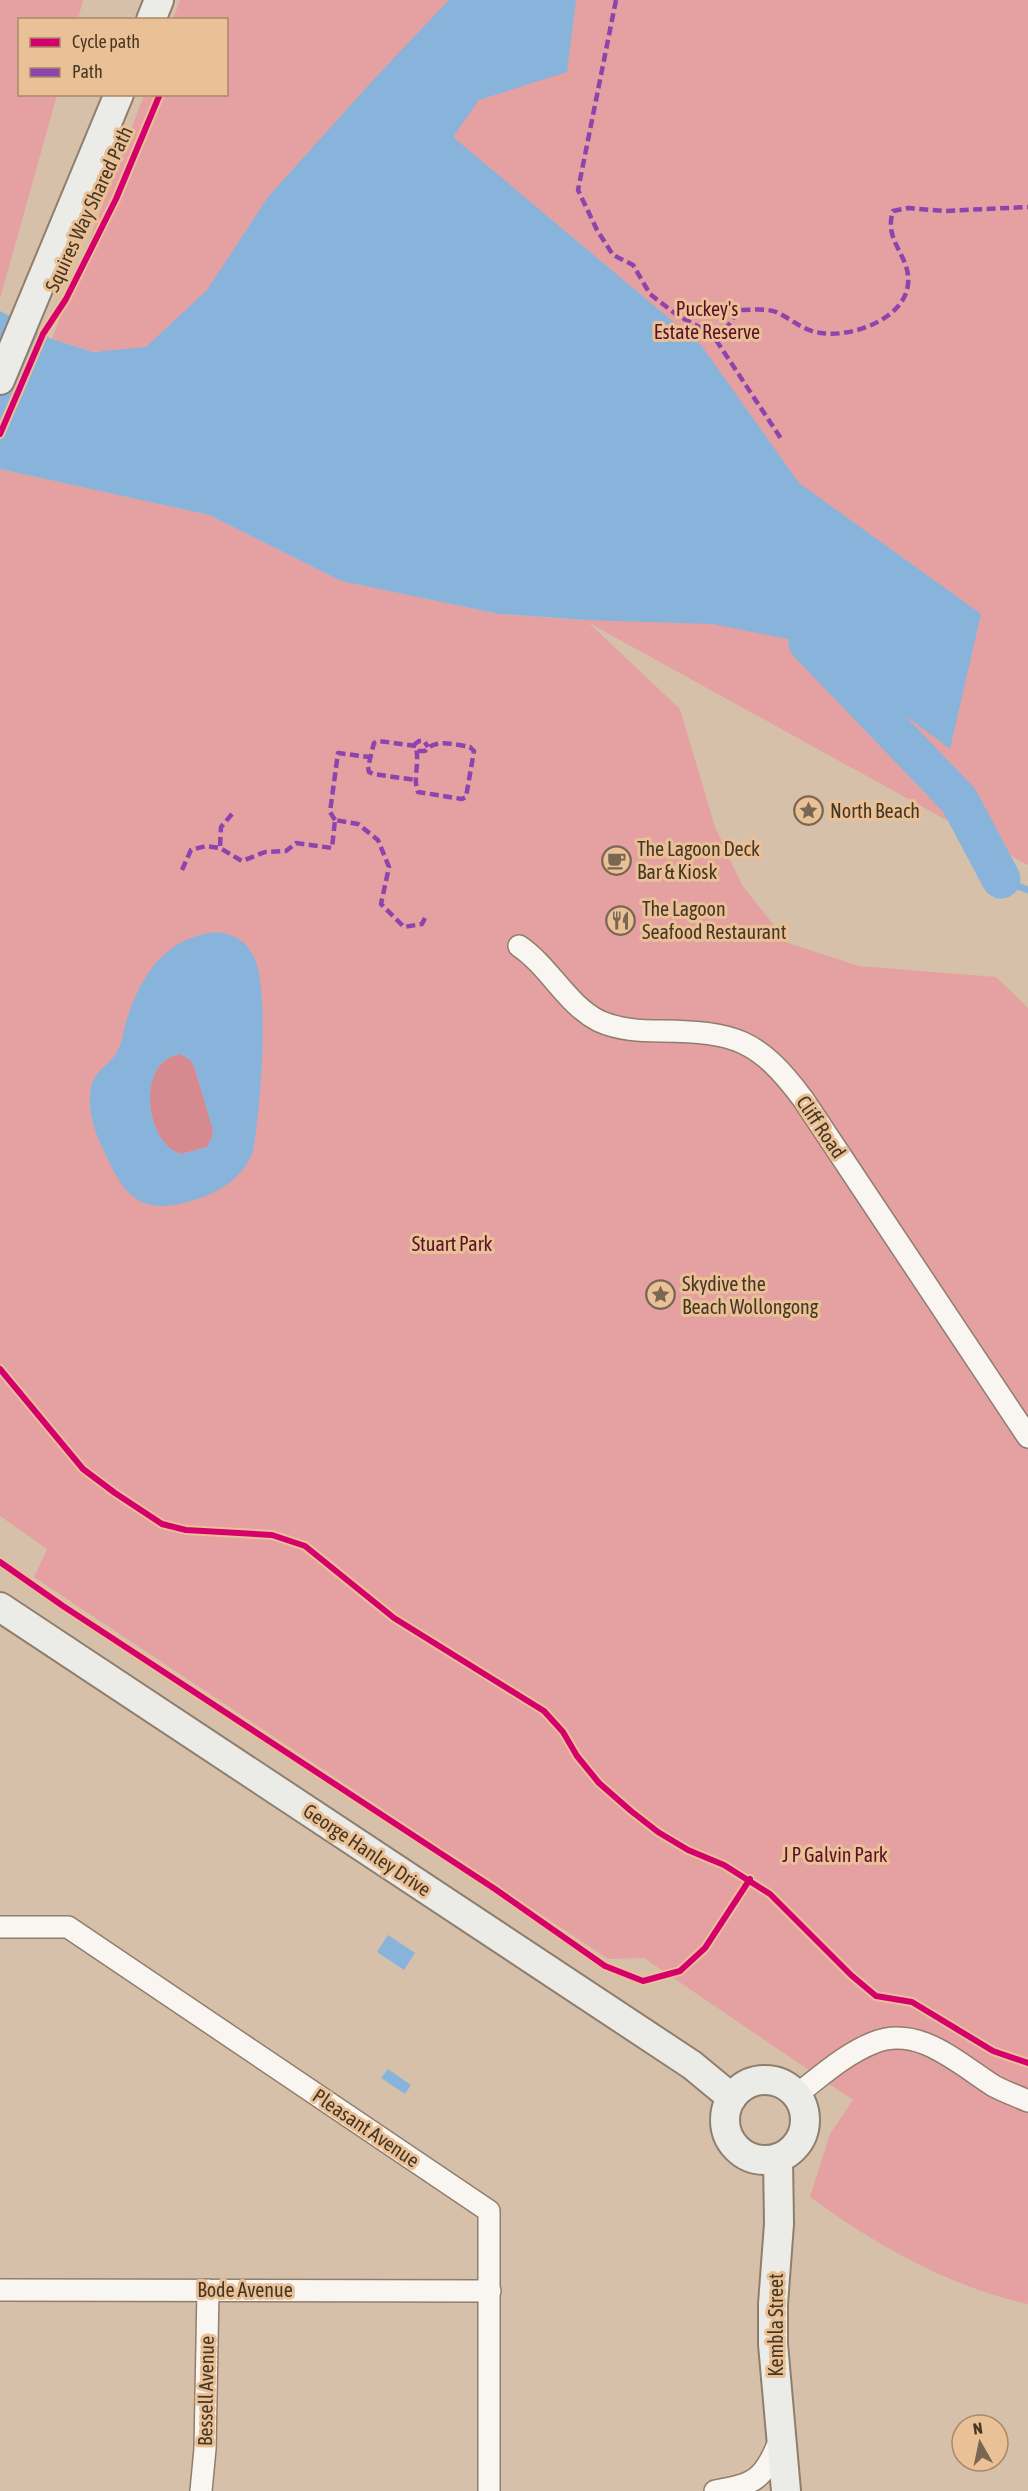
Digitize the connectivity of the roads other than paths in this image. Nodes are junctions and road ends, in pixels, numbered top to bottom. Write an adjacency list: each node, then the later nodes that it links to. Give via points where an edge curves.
1 (159, 0): 2 (main road)
2 (152, 18)
3 (118, 96): 4 (main road)
4 (0, 380)
5 (519, 946): 6 (street, Cliff Road, via 544,966 576,1004 600,1021 630,1029 723,1034 751,1047 774,1065 803,1099)
6 (1028, 1437)
7 (0, 1607): 10 (main road, George Hanley Drive, via 672,2052)
8 (0, 1928): 15 (street, Pleasant Avenue, via 68,1927 489,2211)
9 (796, 2095): 10 (main road, via 787,2086 764,2080 751,2083); 11 (street, via 862,2048 898,2038 935,2048 996,2087); 12 (main road, via 806,2118 804,2131 798,2143)
10 (732, 2098): 12 (main road, via 725,2121 734,2144 754,2158)
11 (1028, 2101)
12 (778, 2158): 16 (main road, Kembla Street, via 779,2224 773,2304)
13 (0, 2290): 14 (street, Bode Avenue)
14 (208, 2290): 15 (street, Bode Avenue); 17 (street, Bessell Avenue, via 206,2448)
15 (490, 2291): 18 (street, Pleasant Avenue)
16 (781, 2437): 19 (street, via 764,2474 745,2484); 20 (main road, Kembla Street)
17 (201, 2491)
18 (489, 2491)
19 (715, 2491)
20 (786, 2491)

